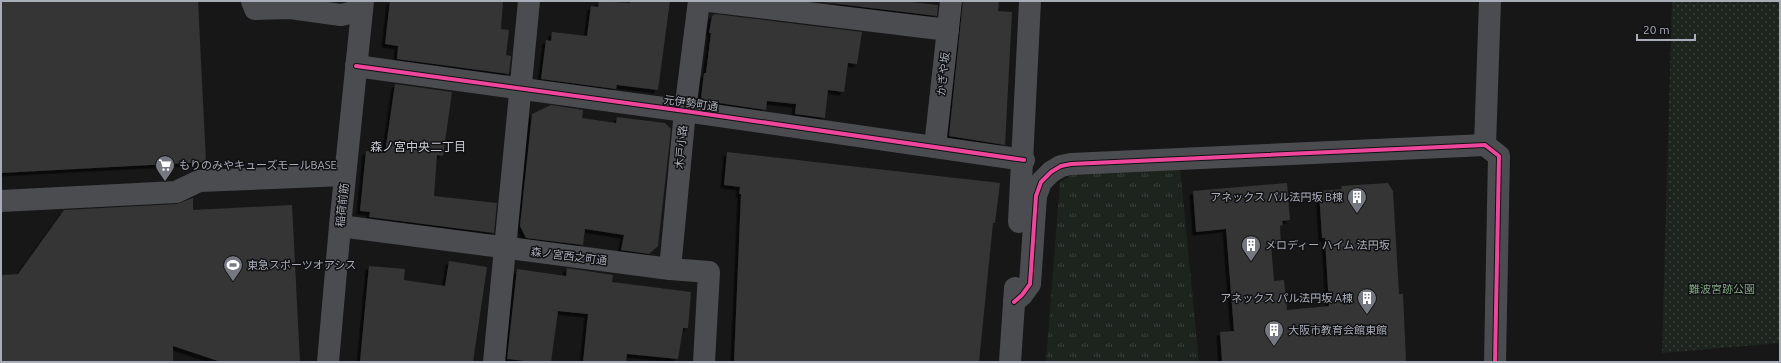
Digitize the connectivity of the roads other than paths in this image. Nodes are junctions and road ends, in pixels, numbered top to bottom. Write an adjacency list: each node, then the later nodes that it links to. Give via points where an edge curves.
1 (252, 1): 9 (street, via 255,9 290,8 341,14)
2 (339, 1): 9 (street)
3 (529, 1): 12 (street)
4 (699, 1): 13 (street, 木戸小路)
5 (708, 1): 10 (street)
6 (952, 1): 10 (street, かぎや坂)
7 (1030, 1): 16 (street)
8 (1490, 1): 14 (street)
9 (362, 6): 11 (street, 稲荷前筋)
10 (948, 30): 15 (street, かぎや坂)
11 (356, 66): 12 (street, 元伊勢町通); 17 (street, 稲荷前筋)
12 (519, 88): 13 (street, 元伊勢町通); 20 (street)
13 (685, 111): 15 (street, 元伊勢町通); 21 (street, 木戸小路)
14 (1485, 145): 22 (street, via 1061,166 1041,182 1036,196 1030,284); 27 (street, via 1499,156)
15 (935, 147): 16 (street, 元伊勢町通)
16 (1024, 160): 22 (street)
17 (345, 174): 18 (street, via 199,181 176,192); 19 (street, 稲荷前筋)
18 (1, 200)
19 (340, 226): 20 (street, 森ノ宮西之町通); 23 (street, 稲荷前筋)
20 (504, 247): 21 (street, 森ノ宮西之町通); 24 (street)
21 (670, 269): 25 (street, 森ノ宮西之町通, via 709,272)
22 (1014, 302): 26 (street)
23 (328, 362)
24 (494, 362)
25 (704, 362)
26 (1010, 362)
27 (1495, 362)

